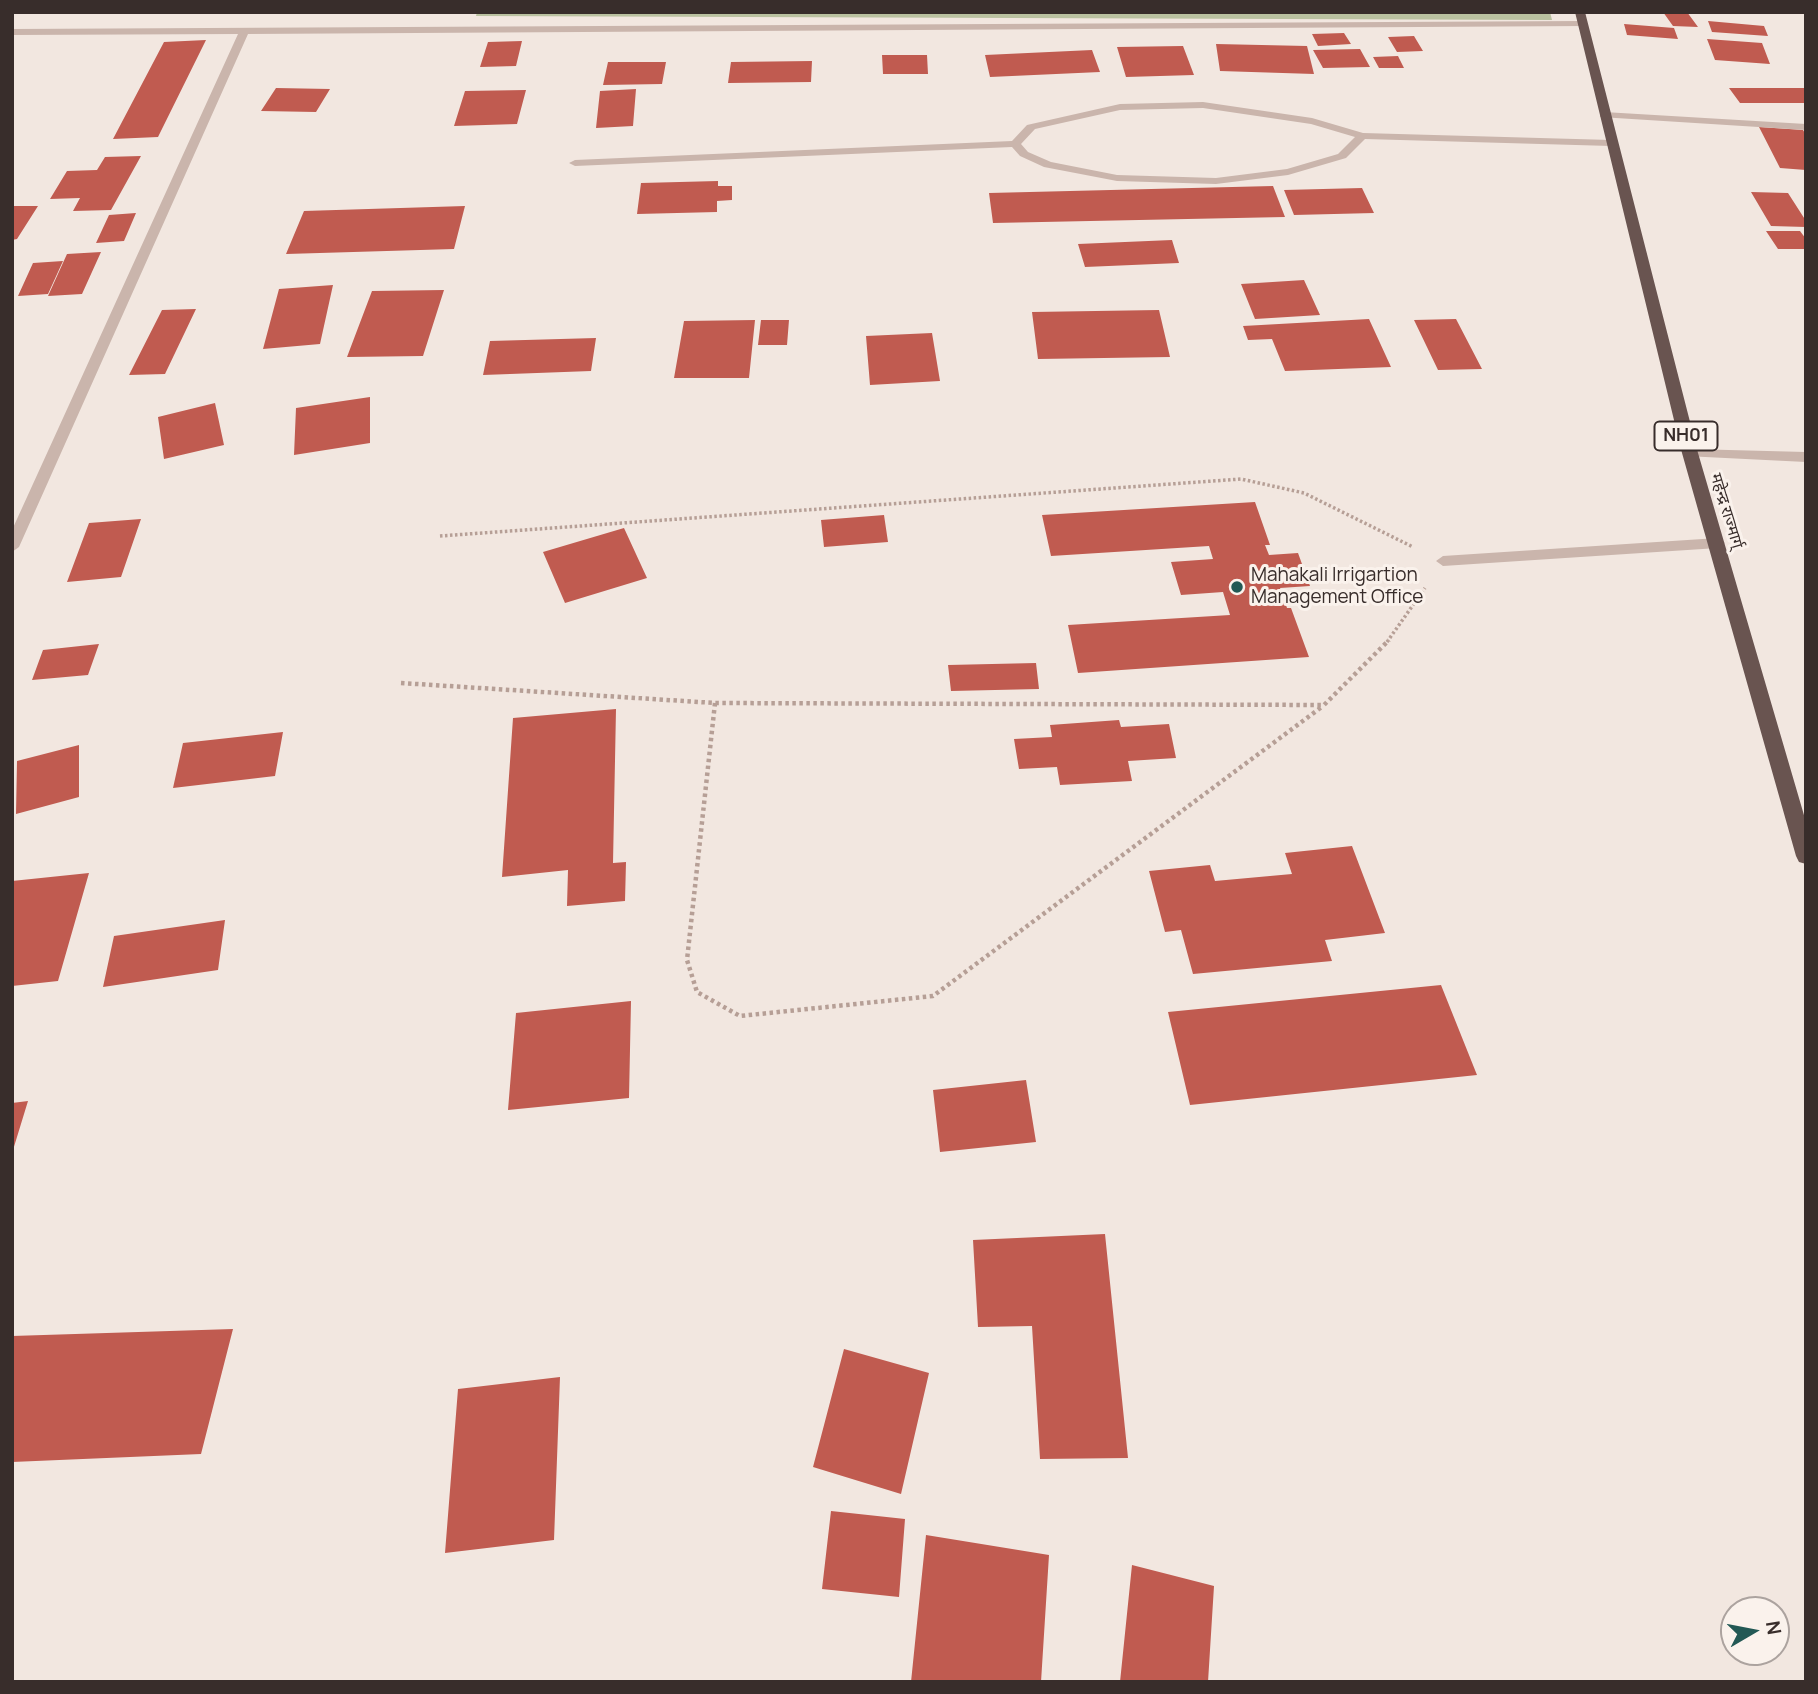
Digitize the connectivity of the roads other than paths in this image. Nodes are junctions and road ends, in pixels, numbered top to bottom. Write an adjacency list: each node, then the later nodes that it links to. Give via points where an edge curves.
1 (1581, 18): 2 (street); 4 (highway, महेन्द्र राज्मार्ग् / NH01)
2 (244, 31): 3 (street); 13 (street)
3 (12, 32)
4 (1604, 115): 5 (street); 7 (highway, महेन्द्र राज्मार्ग् / NH01)
5 (1806, 127)
6 (1362, 136): 7 (street); 8 (street, via 1312,121 1203,105 1120,107 1031,127); 8 (street, via 1342,156 1288,172 1216,181 1117,178 1048,165 1024,154)
7 (1611, 143): 10 (highway, महेन्द्र राज्मार्ग् / NH01)
8 (1015, 144): 9 (street)
9 (575, 163)
10 (1690, 453): 11 (street); 12 (highway, महेन्द्र राज्मार्ग् / NH01)
11 (1806, 457)
12 (1718, 544): 14 (street); 15 (highway, महेन्द्र राज्मार्ग् / NH01)
13 (12, 547)
14 (1443, 561)
15 (1806, 856)

